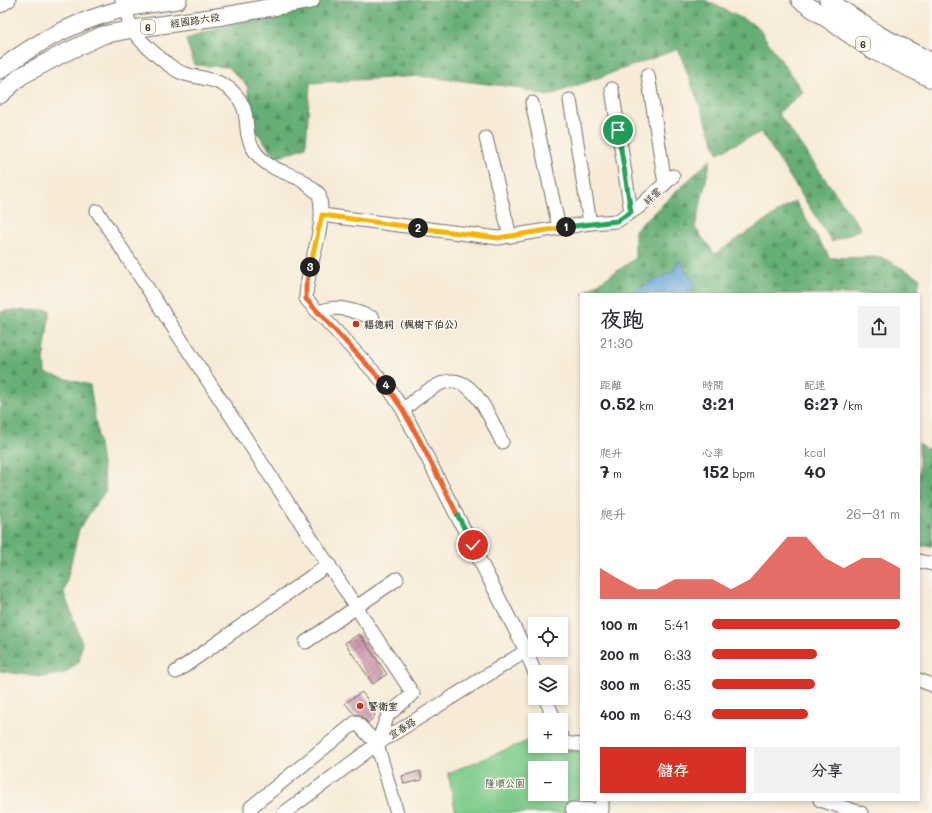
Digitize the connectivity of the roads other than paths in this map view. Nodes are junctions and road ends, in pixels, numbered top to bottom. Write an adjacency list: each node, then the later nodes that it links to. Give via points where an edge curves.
1 (10, 0): 8 (street)
2 (178, 0): 7 (main road, 6)
3 (311, 0): 6 (main road, 經國路六段 / 6)
4 (800, 0): 10 (main road, 6)
5 (828, 0): 10 (main road, 6)
6 (286, 3): 9 (main road, 經國路六段 / 6)
7 (124, 4): 9 (street); 12 (main road, 6, via 49,36 23,51)
8 (0, 6)
9 (132, 29): 16 (main road, 經國路六段 / 6, via 103,35 62,54 21,76); 22 (street, via 163,61 176,70 219,82 230,89 246,109 249,140 256,153 278,172 300,179 319,194)
10 (886, 48): 11 (main road, 6); 14 (main road, 6)
11 (932, 62)
12 (0, 70)
13 (648, 75): 21 (street, 祥雲, via 669,180)
14 (932, 79)
15 (612, 89): 21 (street)
16 (0, 95)
17 (570, 100): 23 (street)
18 (532, 103): 24 (street)
19 (486, 138): 25 (street)
20 (97, 211): 31 (street)
21 (631, 212): 23 (street, 祥雲, via 617,221)
22 (322, 215): 25 (street, 祥雲, via 498,238); 26 (street, via 306,286 306,299)
23 (590, 223): 24 (street, 祥雲)
24 (559, 228): 25 (street, 祥雲)
25 (510, 236)
26 (318, 313): 27 (street, via 334,307); 28 (street, via 388,387)
27 (373, 318)
28 (403, 410): 29 (street, via 435,386 453,380 468,386 488,413); 36 (street)
29 (502, 442)
30 (920, 561): 32 (street)
31 (329, 564): 34 (street); 38 (street)
32 (932, 564)
33 (397, 579): 34 (street)
34 (357, 607): 35 (street); 42 (street, via 414,694 388,715)
35 (306, 642)
36 (526, 650): 37 (street); 42 (street, 宜春路)
37 (532, 665)
38 (176, 672)
39 (920, 680): 40 (street)
40 (932, 685)
41 (568, 743): 43 (street)
42 (376, 744): 47 (street, via 356,722 251,807); 48 (street, 宜春路); 49 (street)
43 (580, 745)
44 (602, 801): 46 (street, via 602,810)
45 (823, 801): 50 (street)
46 (572, 808)
47 (251, 813)
48 (284, 813)
49 (397, 813)
50 (860, 813)

